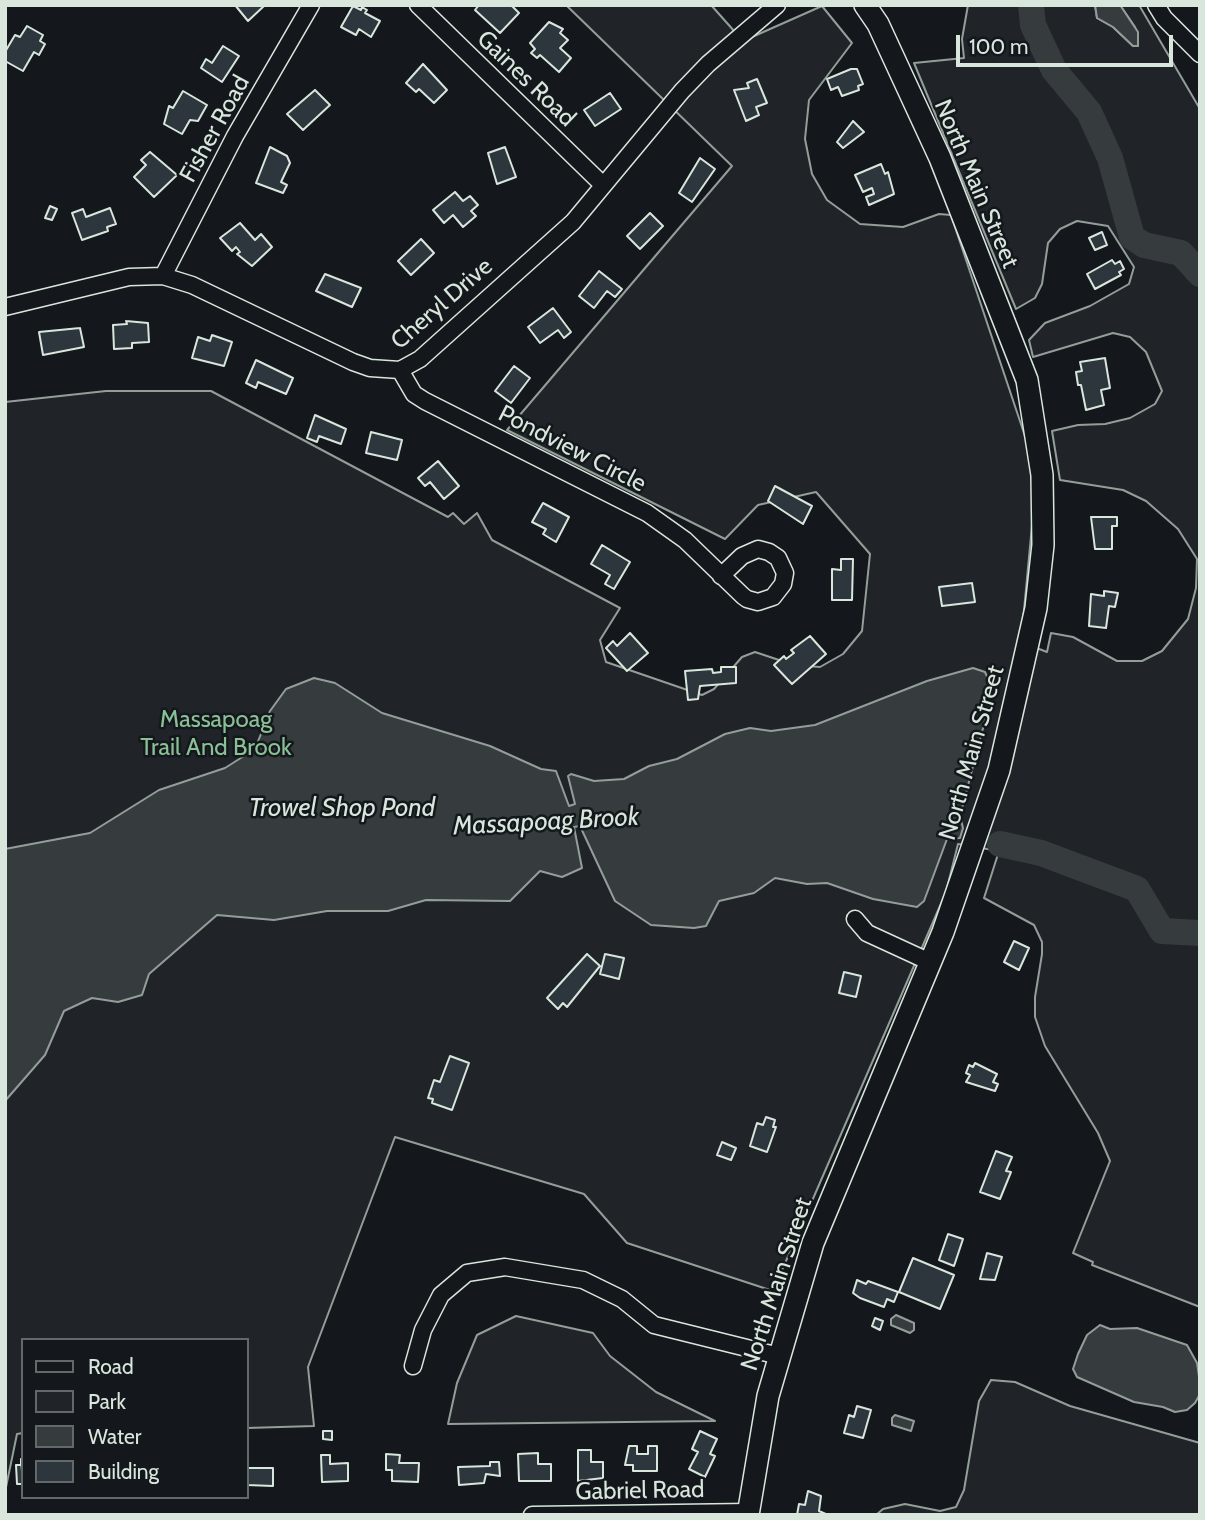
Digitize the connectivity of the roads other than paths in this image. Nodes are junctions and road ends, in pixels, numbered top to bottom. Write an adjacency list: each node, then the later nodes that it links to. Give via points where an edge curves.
1 (311, 5): 8 (street, Fisher Road, via 235,136)
2 (418, 5): 7 (street, Gaines Road)
3 (777, 5): 7 (street, Cheryl Drive, via 708,64)
4 (865, 5): 13 (main road, North Main Street, via 940,158 1009,330 1027,380 1042,475 1043,545 1021,683 999,770)
5 (1156, 5): 6 (street)
6 (1200, 54)
7 (604, 185): 10 (street, Cheryl Drive, via 573,222 420,359)
8 (163, 276): 9 (street, Cheryl Drive, via 129,277); 10 (street, Cheryl Drive, via 192,285 353,362)
9 (5, 307)
10 (400, 370): 11 (street, Pondview Circle, via 410,388 425,401 647,513 685,540)
11 (721, 576)
12 (855, 919): 13 (street, via 867,933)
13 (930, 962): 14 (main road, North Main Street, via 813,1243)
14 (779, 1356): 15 (street, via 654,1325 622,1299 583,1280 505,1266 467,1273 441,1295 423,1330); 16 (main road, North Main Street)
15 (413, 1366)
16 (748, 1514): 17 (street, Gabriel Road)
17 (532, 1515)

